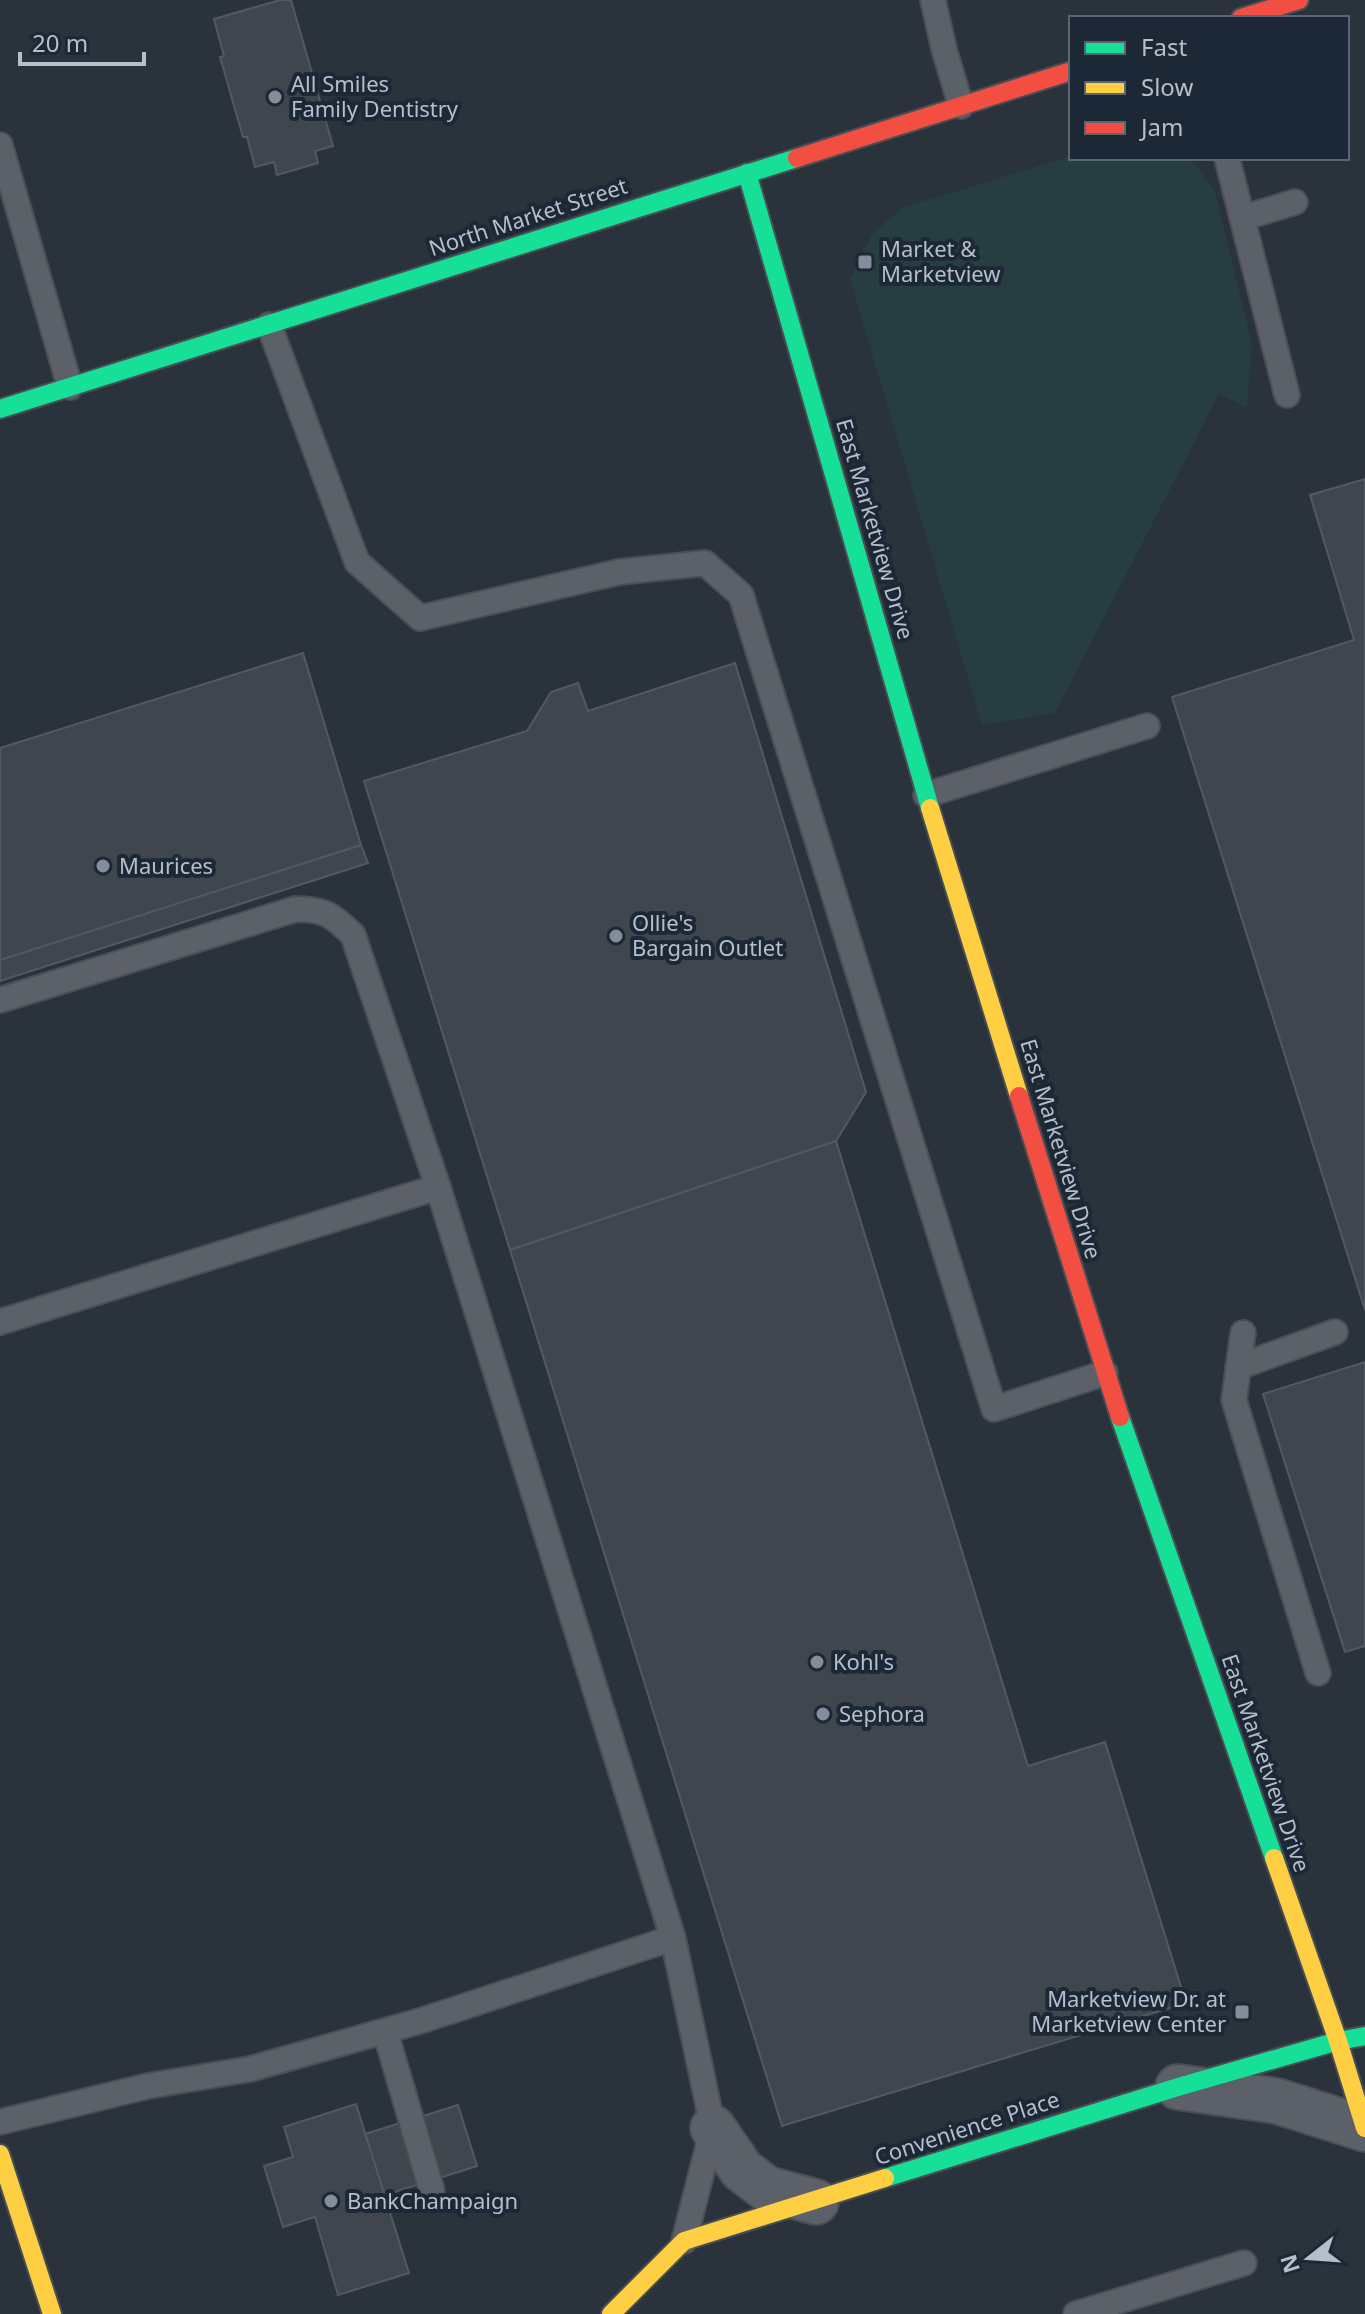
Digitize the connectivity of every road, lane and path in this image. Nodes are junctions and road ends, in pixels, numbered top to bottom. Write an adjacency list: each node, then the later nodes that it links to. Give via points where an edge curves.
1 (933, 0): 5 (lane)
2 (1299, 0): 3 (main road)
3 (1247, 16)
4 (1069, 72): 5 (main road, North Market Street)
5 (961, 106): 8 (main road, North Market Street)
6 (0, 145): 12 (lane)
7 (1228, 160): 10 (lane)
8 (747, 173): 11 (main road, North Market Street); 16 (main road, East Marketview Drive)
9 (1295, 202): 10 (lane)
10 (1243, 218): 13 (lane)
11 (269, 325): 12 (main road, North Market Street); 23 (lane, via 357,562 420,618 619,572 705,563 741,595 994,1409)
12 (70, 387): 14 (main road, North Market Street)
13 (1287, 395)
14 (0, 409)
15 (1147, 726): 16 (lane)
16 (926, 795): 23 (main road, East Marketview Drive)
17 (0, 1000): 18 (lane, via 296,909 332,915 353,935)
18 (438, 1187): 19 (lane); 25 (lane)
19 (0, 1322)
20 (1335, 1332): 22 (lane)
21 (1243, 1333): 22 (lane)
22 (1238, 1367): 24 (lane, via 1234,1400)
23 (1105, 1373): 28 (main road, East Marketview Drive)
24 (1318, 1673)
25 (673, 1938): 26 (lane); 31 (lane)
26 (385, 2031): 30 (lane, via 250,2069 148,2086); 34 (lane)
27 (1365, 2036): 28 (main road, Convenience Place)
28 (1338, 2041): 29 (main road, Convenience Place); 32 (main road, East Marketview Drive)
29 (1178, 2087): 32 (street, via 1277,2101); 35 (main road, Convenience Place)
30 (0, 2122)
31 (713, 2128): 35 (street, via 742,2170 767,2189); 36 (lane)
32 (1365, 2129)
33 (0, 2154): 38 (main road)
34 (432, 2191)
35 (816, 2202): 36 (main road, Convenience Place)
36 (684, 2241): 39 (main road, Convenience Place)
37 (1244, 2263): 40 (lane)
38 (52, 2314)
39 (611, 2314)
40 (1076, 2314)

